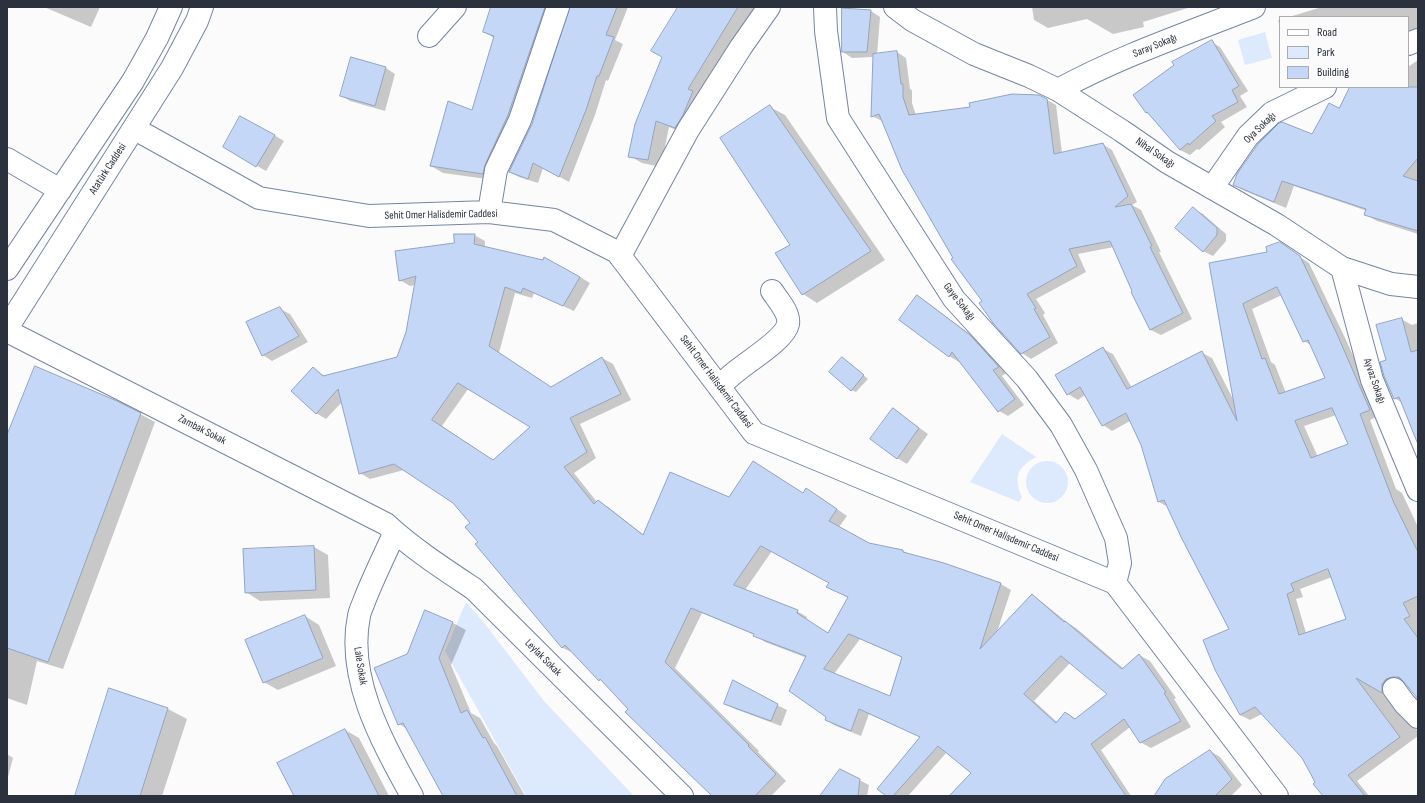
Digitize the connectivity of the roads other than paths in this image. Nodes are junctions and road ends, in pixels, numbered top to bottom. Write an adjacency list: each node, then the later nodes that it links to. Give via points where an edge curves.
1 (171, 7): 12 (street, via 157,38)
2 (202, 7): 13 (street, Atatürk Caddesi, via 172,68)
3 (455, 7): 9 (street)
4 (558, 7): 17 (street, via 520,120 496,170)
5 (769, 7): 18 (street, via 688,130)
6 (825, 7): 28 (street, Gaye Sokağı, via 838,118 954,298 1027,379 1061,425 1086,470 1116,538 1120,563)
7 (895, 7): 11 (street, Nihal Sokağı, via 912,20 974,54)
8 (1254, 7): 11 (street, Saray Sokağı, via 1142,50)
9 (429, 36)
10 (1323, 88): 15 (street, Oya Sokağı, via 1272,113 1248,136)
11 (1058, 90): 15 (street, Nihal Sokağı, via 1167,162)
12 (111, 115): 13 (street, Sehit Omer Halisdemir Caddesi); 16 (street)
13 (135, 129): 17 (street, Sehit Omer Halisdemir Caddesi, via 259,198 369,216); 23 (street, Atatürk Caddesi)
14 (7, 159): 16 (street)
15 (1212, 188): 19 (street, Nihal Sokağı, via 1277,224)
16 (60, 190): 20 (street)
17 (489, 212): 18 (street, Sehit Omer Halisdemir Caddesi, via 554,220 618,252)
18 (620, 256): 25 (street, Sehit Omer Halisdemir Caddesi)
19 (1342, 268): 21 (street, Nihal Sokağı, via 1391,284); 26 (street, Ayvaz Sokağı, via 1372,380)
20 (7, 269)
21 (1418, 287)
22 (772, 291): 25 (street, via 786,314 788,324 776,342)
23 (7, 328)
24 (7, 331): 27 (street, Zambak Sokak, via 386,524)
25 (719, 387): 28 (street, Sehit Omer Halisdemir Caddesi, via 754,433)
26 (1418, 490)
27 (395, 532): 31 (street, Lale Sokak, via 359,616 356,645 361,681 371,716); 32 (street, Leylak Sokak, via 474,590)
28 (1115, 583): 33 (street)
29 (1394, 689): 30 (street)
30 (1418, 717)
31 (412, 796)
32 (682, 796)
33 (1277, 796)

